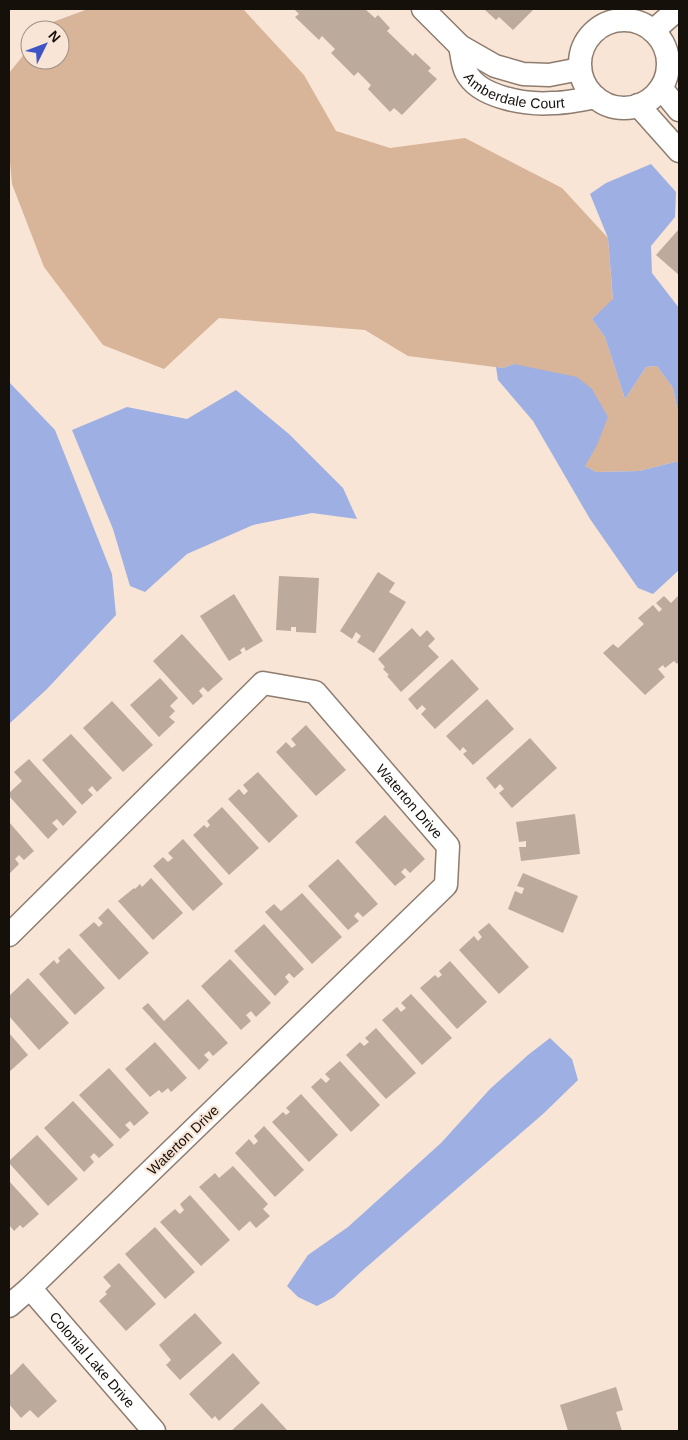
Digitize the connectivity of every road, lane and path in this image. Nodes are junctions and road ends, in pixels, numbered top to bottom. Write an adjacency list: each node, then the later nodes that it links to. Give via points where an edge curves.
1 (423, 9): 4 (street, Amberdale Court)
2 (678, 9): 3 (street)
3 (654, 32): 5 (street, via 630,20 616,20 603,25 584,43); 7 (street, via 667,59 666,77)
4 (460, 46): 6 (street, Amberdale Court, via 495,66); 9 (street, Amberdale Court, via 466,72 472,80 483,90)
5 (580, 69): 6 (street, Amberdale Court, via 548,75); 8 (street, via 582,80)
6 (514, 72): 9 (street)
7 (660, 88): 10 (street, via 651,99); 11 (street)
8 (595, 97): 9 (street, Amberdale Court, via 552,103); 10 (street, via 615,107)
9 (506, 98)
10 (638, 105): 12 (street)
11 (679, 110)
12 (679, 151)
13 (9, 935): 14 (street, Waterton Drive, via 263,683 315,692 448,846 446,886)
14 (30, 1288): 15 (street, Waterton Drive); 16 (street, Colonial Lake Drive)
15 (9, 1306)
16 (154, 1431)

